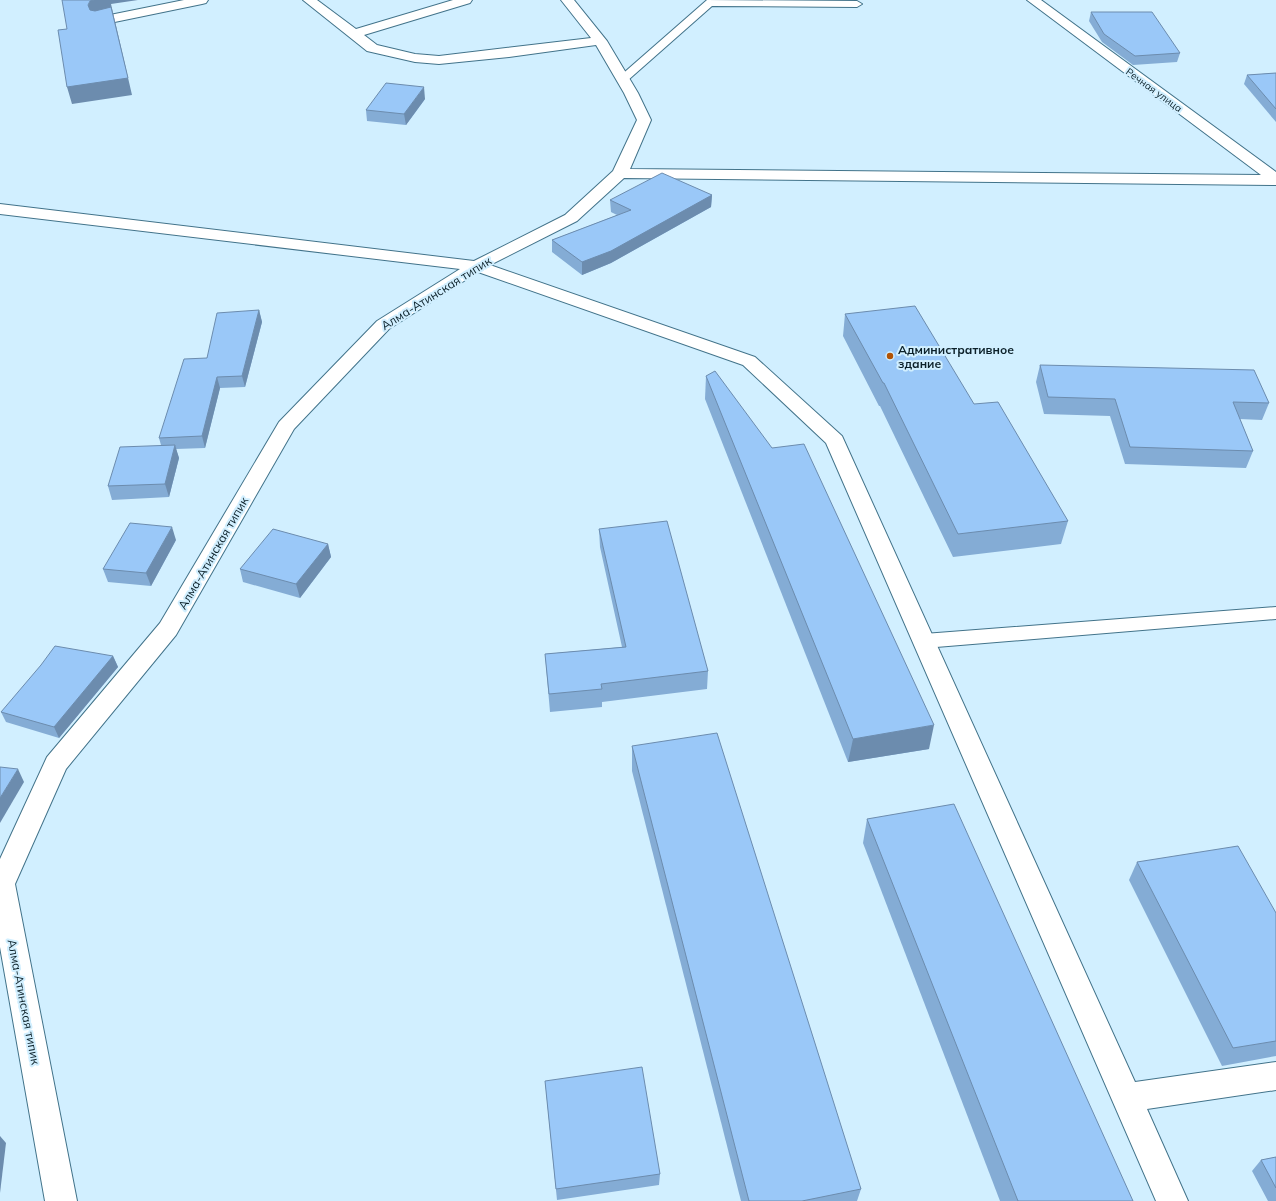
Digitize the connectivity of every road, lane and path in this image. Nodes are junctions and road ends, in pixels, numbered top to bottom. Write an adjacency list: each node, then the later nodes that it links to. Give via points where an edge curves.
1 (202, 0): 6 (street)
2 (309, 0): 10 (street)
3 (466, 0): 10 (street)
4 (568, 0): 11 (street, Алма-Атинская типик)
5 (1033, 0): 14 (street, Речная улица)
6 (183, 2): 9 (street)
7 (711, 2): 8 (lane); 12 (lane)
8 (857, 4)
9 (100, 21)
10 (354, 34): 11 (street, via 372,48 415,58 440,60)
11 (600, 41): 12 (street, Алма-Атинская типик)
12 (623, 79): 13 (street, Алма-Атинская типик, via 644,120)
13 (620, 174): 14 (street); 16 (street, Алма-Атинская типик, via 571,218)
14 (1276, 180)
15 (0, 209): 16 (street)
16 (476, 266): 18 (street, via 749,360 835,440); 19 (street, Алма-Атинская типик, via 383,325 286,426 168,629 56,764)
17 (1276, 613): 18 (lane)
18 (924, 641): 21 (street)
19 (1, 885): 22 (street, Алма-Атинская типик)
20 (1276, 1076): 21 (street)
21 (1126, 1098): 23 (street)
22 (61, 1201)
23 (1172, 1201)

